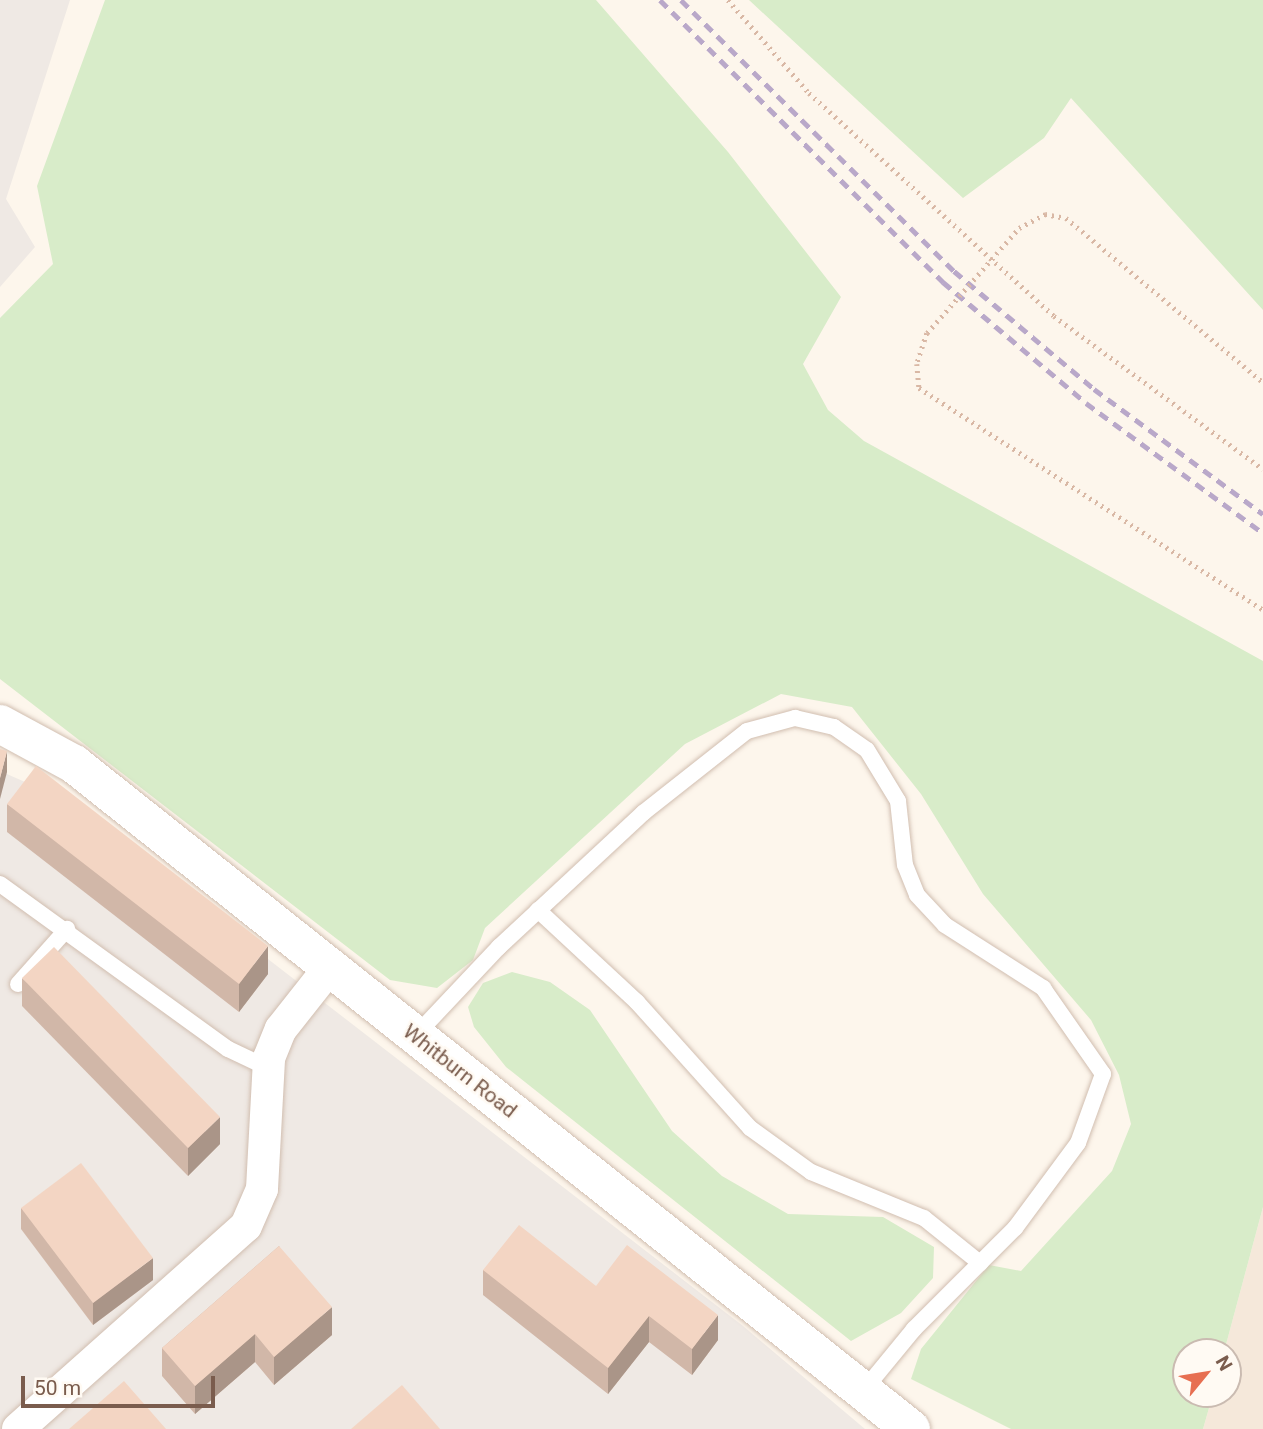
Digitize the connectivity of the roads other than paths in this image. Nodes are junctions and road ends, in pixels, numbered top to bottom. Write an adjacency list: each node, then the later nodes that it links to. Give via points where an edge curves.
1 (0, 724): 5 (main road, Whitburn Road, via 74,764)
2 (0, 884): 4 (lane)
3 (538, 910): 7 (lane); 9 (lane, via 638,1002 750,1128 811,1172 924,1218); 9 (lane, via 643,813 747,731 795,718 834,727 867,750 898,801 905,865 917,895 945,925 1043,988 1102,1074 1078,1143 1015,1228)
4 (67, 929): 6 (lane); 8 (lane, via 228,1049)
5 (330, 968): 7 (main road, Whitburn Road); 8 (street, via 281,1029)
6 (18, 984)
7 (416, 1036): 10 (main road, Whitburn Road)
8 (268, 1068): 11 (street, via 262,1189 246,1226)
9 (980, 1263): 10 (lane)
10 (863, 1391): 12 (main road, Whitburn Road)
11 (18, 1429)
12 (911, 1429)

